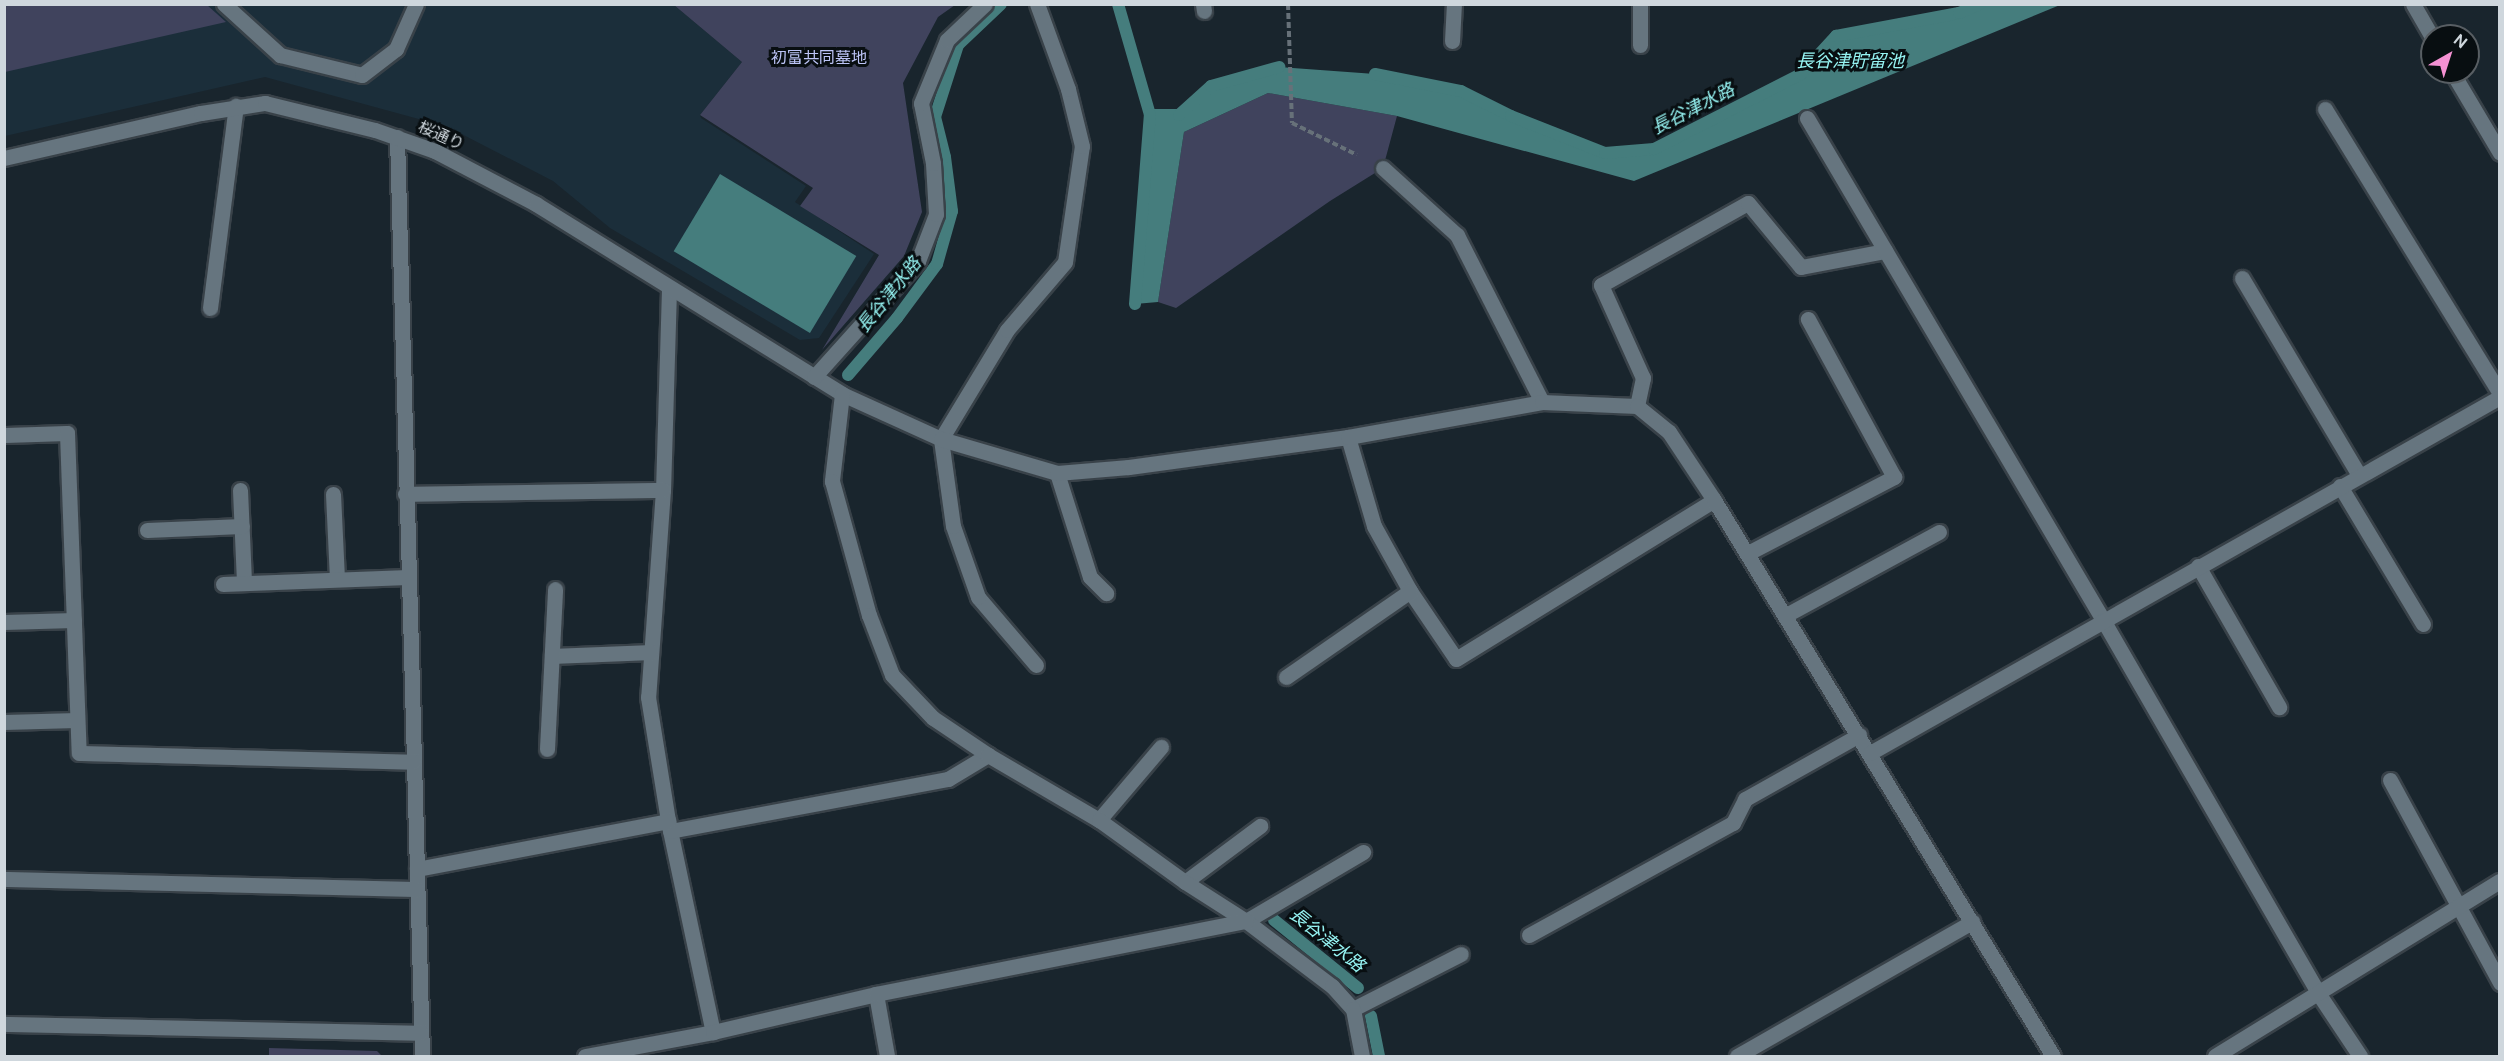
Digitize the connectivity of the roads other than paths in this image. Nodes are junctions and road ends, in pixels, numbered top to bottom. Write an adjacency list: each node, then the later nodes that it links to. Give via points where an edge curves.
1 (224, 4): 2 (street, via 279,55 362,75 396,49)
2 (416, 4)
3 (985, 4): 24 (street, via 947,40 921,104 933,163 936,214 918,261)
4 (1037, 4): 31 (street, via 1068,89 1082,146 1065,262 1007,330)
5 (1454, 4): 9 (street)
6 (1640, 4): 10 (street)
7 (2413, 4): 8 (street)
8 (2425, 24)
9 (1452, 41)
10 (1640, 45)
11 (2459, 84): 16 (street)
12 (236, 106): 15 (street, 桜通り, via 265,103); 17 (street, 桜通り); 22 (street)
13 (2325, 109): 26 (street)
14 (1807, 118): 19 (street)
15 (397, 137): 21 (street, 桜通り, via 435,151 536,204); 38 (street)
16 (2499, 153)
17 (4, 158)
18 (1383, 168): 27 (street, via 1457,235)
19 (1885, 251): 28 (street, via 1801,267 1748,203 1601,285 1643,378); 54 (street)
20 (2242, 279): 33 (street)
21 (669, 289): 24 (street, 桜通り); 36 (street)
22 (210, 308)
23 (1808, 319): 43 (street, via 1894,477)
24 (814, 377): 25 (street, 桜通り)
25 (842, 394): 31 (street, 桜通り); 68 (street, via 831,481 869,615 892,675 933,718)
26 (2499, 395): 33 (street)
27 (1542, 402): 28 (street); 30 (street)
28 (1637, 406): 39 (street, via 1669,432)
29 (4, 435): 53 (street, via 67,433)
30 (1348, 437): 32 (street); 50 (street, via 1374,525)
31 (941, 439): 32 (street, 桜通り); 59 (street, via 953,526 978,597)
32 (1058, 473): 51 (street, via 1090,577)
33 (2359, 475): 34 (street)
34 (2340, 486): 44 (street); 56 (street)
35 (240, 490): 40 (street)
36 (663, 490): 38 (street); 57 (street)
37 (333, 494): 46 (street)
38 (405, 494): 45 (street)
39 (1714, 500): 43 (street); 50 (street, via 1456,659)
40 (242, 526): 41 (street); 47 (street)
41 (147, 530)
42 (1939, 532): 52 (street)
43 (1748, 553): 52 (street)
44 (2198, 566): 54 (street); 61 (street)
45 (408, 577): 46 (street); 69 (street)
46 (337, 579): 47 (street)
47 (244, 583): 48 (street)
48 (223, 584)
49 (555, 589): 58 (street)
50 (1410, 591): 60 (street)
51 (1106, 593)
52 (1786, 615): 64 (street)
53 (74, 620): 55 (street); 62 (street)
54 (2103, 620): 67 (street); 86 (street)
55 (4, 622)
56 (2423, 624)
57 (651, 652): 58 (street); 72 (street, via 648,697)
58 (552, 656): 66 (street)
59 (1036, 665)
60 (1286, 676)
61 (2279, 707)
62 (77, 720): 63 (street); 69 (street, via 79,753)
63 (4, 722)
64 (1860, 735): 67 (street); 83 (street, via 1744,800 1733,824)
65 (1161, 747): 71 (street)
66 (547, 749)
67 (1870, 753): 82 (street)
68 (988, 755): 71 (street); 72 (street, via 948,779)
69 (414, 762): 75 (street)
70 (2390, 780): 80 (street)
71 (1100, 820): 78 (street)
72 (669, 826): 75 (street); 90 (street)
73 (1260, 826): 78 (street)
74 (1363, 852): 81 (street)
75 (417, 869): 79 (street)
76 (4, 879): 79 (street)
77 (2499, 881): 80 (street)
78 (1185, 882): 81 (street)
79 (417, 889): 91 (street)
80 (2458, 906): 85 (street); 86 (street)
81 (1246, 921): 87 (street); 88 (street, via 1332,986)
82 (1972, 922): 96 (street); 97 (street)
83 (1529, 935)
84 (1461, 954): 88 (street)
85 (2499, 983)
86 (2318, 993): 98 (street); 99 (street)
87 (876, 994): 90 (street); 94 (street)
88 (1353, 1009): 95 (street)
89 (4, 1024): 91 (street)
90 (713, 1032): 93 (street)
91 (421, 1033): 92 (street)
92 (422, 1056)
93 (585, 1056)
94 (887, 1056)
95 (1362, 1056)
96 (1737, 1056)
97 (2053, 1056)
98 (2215, 1056)
99 (2360, 1056)

